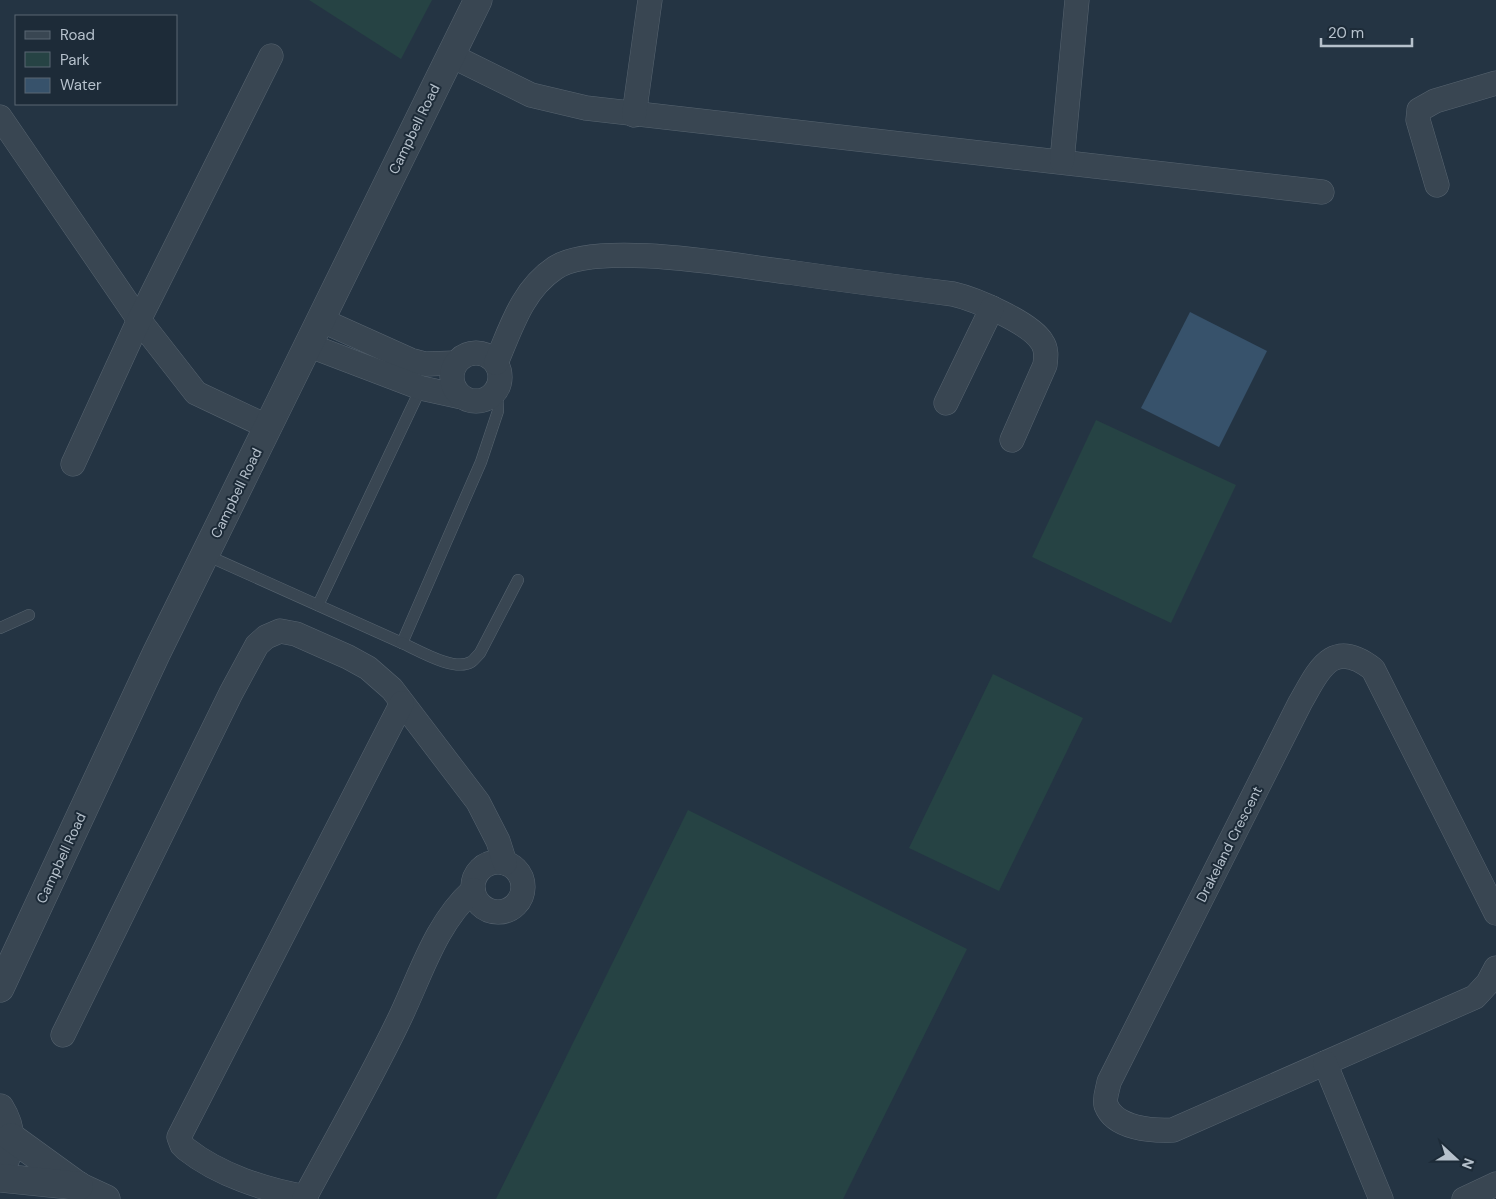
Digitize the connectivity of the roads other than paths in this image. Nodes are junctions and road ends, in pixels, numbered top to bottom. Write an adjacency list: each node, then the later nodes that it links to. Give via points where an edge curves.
1 (478, 0): 4 (street, Campbell Road)
2 (650, 0): 7 (street)
3 (1077, 0): 9 (street)
4 (450, 55): 7 (street, via 531,95 586,108); 15 (street, Campbell Road)
5 (271, 56): 14 (street)
6 (1496, 83): 10 (street, via 1419,110 1418,120)
7 (634, 114): 9 (street)
8 (0, 117): 14 (street)
9 (1062, 161): 11 (street)
10 (1437, 186)
11 (1322, 192)
12 (992, 308): 13 (street, via 953,294 627,255 597,256 556,266 534,286); 22 (street); 24 (street, via 1031,330 1043,343 1046,352 1045,365)
13 (518, 312): 17 (street); 18 (street)
14 (139, 320): 23 (street, via 196,392); 25 (street)
15 (321, 320): 16 (street, Campbell Road); 17 (street, via 410,360 426,364)
16 (308, 345): 19 (street); 23 (street, Campbell Road)
17 (463, 358): 18 (street, via 489,356); 21 (street, via 451,381)
18 (496, 363): 20 (street, via 500,372)
19 (421, 388): 21 (street); 28 (lane)
20 (496, 390): 21 (street, via 481,401); 31 (lane, via 498,411 481,462)
21 (462, 397)
22 (946, 403)
23 (268, 427): 26 (street, Campbell Road)
24 (1012, 440)
25 (73, 464)
26 (206, 555): 28 (lane); 37 (street, Campbell Road)
27 (518, 580): 31 (lane, via 480,654 471,662 456,665 445,662)
28 (318, 605): 31 (lane)
29 (29, 615): 30 (lane)
30 (0, 628)
31 (402, 643)
32 (402, 703): 33 (street, via 478,802 493,827); 38 (street, via 368,668 296,634 280,631 257,645); 46 (street, via 179,1137 186,1149 219,1168 263,1187)
33 (505, 863): 34 (street, via 495,862 478,871); 34 (street, via 514,867 523,884 517,903 500,912 490,911 476,899)
34 (473, 890): 46 (street, via 457,904 443,924 398,1024)
35 (1496, 913): 39 (street, Drakeland Crescent, via 1373,669 1362,660 1348,657 1328,660 1300,703 1114,1073 1106,1098 1107,1106 1118,1119 1133,1126 1154,1131 1173,1130)
36 (1496, 968): 39 (street, Drakeland Crescent, via 1488,983 1474,997)
37 (0, 988)
38 (63, 1035)
39 (1325, 1063): 48 (street)
40 (0, 1105): 41 (street)
41 (11, 1137): 42 (street, via 8,1153); 45 (street)
42 (0, 1168)
43 (0, 1178): 45 (street)
44 (1496, 1184): 49 (street)
45 (80, 1187): 47 (street)
46 (305, 1198)
47 (106, 1199)
48 (1381, 1199)
49 (1464, 1199)

